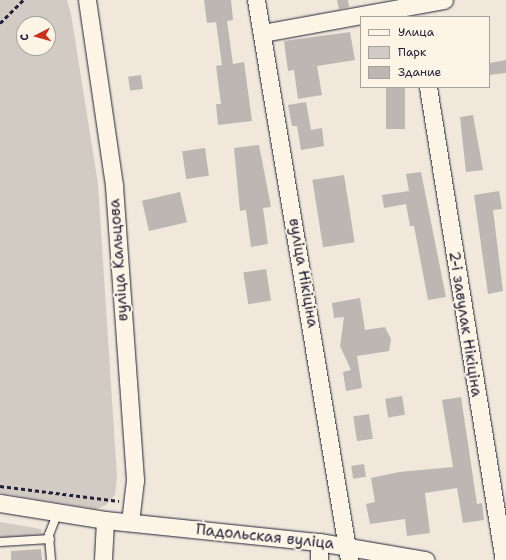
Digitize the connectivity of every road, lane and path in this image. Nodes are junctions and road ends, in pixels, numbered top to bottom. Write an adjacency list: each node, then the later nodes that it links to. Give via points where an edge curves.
1 (23, 0): 8 (path)
2 (87, 0): 13 (street, вуліца Кальцова, via 114,186)
3 (256, 0): 9 (street, вуліца Нікіціна)
4 (444, 0): 5 (street)
5 (417, 7): 6 (street)
6 (363, 16)
7 (360, 17): 9 (street)
8 (0, 22)
9 (262, 33): 20 (street, вуліца Нікіціна)
10 (428, 88): 25 (street, 2-і завулак Нікіціна)
11 (0, 486): 13 (path)
12 (0, 503): 14 (street, Падольская вуліца)
13 (134, 503): 16 (street, вуліца Кальцова)
14 (58, 512): 15 (street, Падольская вуліца); 17 (lane)
15 (105, 520): 16 (street, Падольская вуліца); 22 (street)
16 (130, 522): 19 (street, Падольская вуліца)
17 (50, 539): 18 (lane); 21 (lane)
18 (0, 542)
19 (319, 542): 20 (street, Падольская вуліца); 23 (street)
20 (349, 553): 24 (street, Падольская вуліца)
21 (51, 560)
22 (103, 560)
23 (319, 560)
24 (425, 560)
25 (504, 560)

